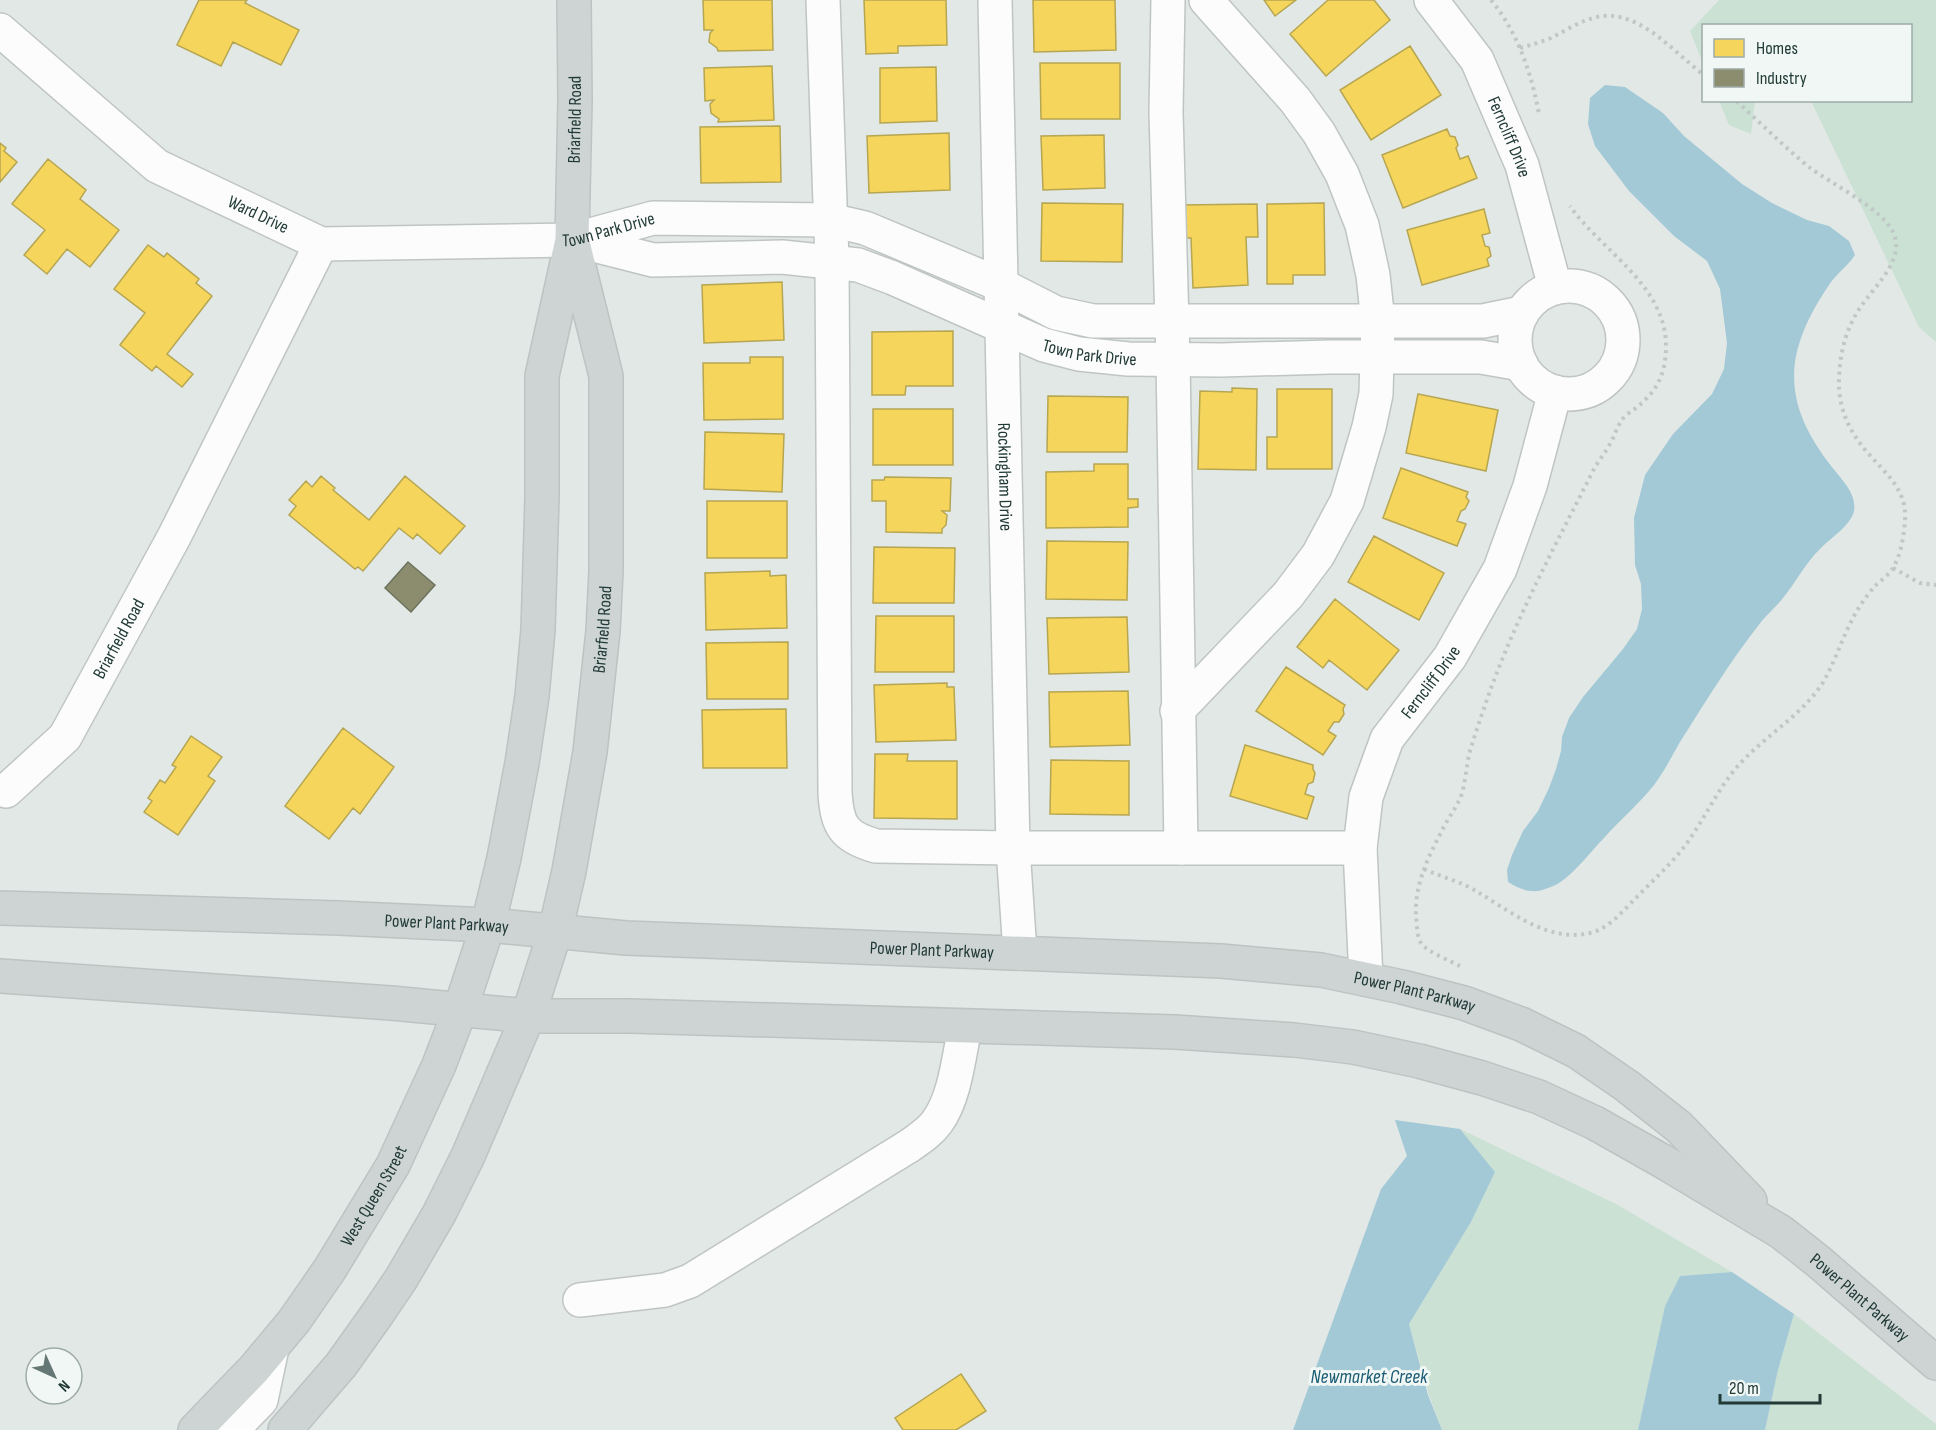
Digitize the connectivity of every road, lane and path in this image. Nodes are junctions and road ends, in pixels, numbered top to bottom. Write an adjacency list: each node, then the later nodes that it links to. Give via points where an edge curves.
1 (574, 0): 12 (main road, Briarfield Road)
2 (823, 0): 11 (street)
3 (995, 0): 15 (street, Rockingham Drive)
4 (1168, 0): 18 (street)
5 (1206, 0): 19 (street, via 1295,100 1342,174 1362,225)
6 (1431, 0): 16 (street, Ferncliff Drive, via 1477,60 1522,165)
7 (0, 30): 13 (street, Ward Drive, via 158,166)
8 (1520, 48): 9 (path, via 1594,17 1609,15 1648,30)
9 (1702, 73)
10 (1737, 102): 25 (path, via 1811,168 1870,208 1895,234 1894,261 1853,319 1845,339 1839,377 1841,409 1847,423 1899,488 1904,500 1903,538)
11 (830, 220): 12 (street, Town Park Drive, via 653,218); 14 (street); 15 (street, Town Park Drive, via 865,228)
12 (572, 240): 13 (street, Ward Drive); 14 (street, Town Park Drive, via 653,260 782,257); 34 (main road, Briarfield Road, via 542,376 541,558 532,696 504,858); 35 (main road, Briarfield Road, via 606,375 606,560 590,752)
13 (321, 244): 28 (street, Briarfield Road, via 174,537 65,737)
14 (832, 261): 20 (street, Town Park Drive, via 858,265 893,278); 29 (street, via 837,814 852,836 876,846)
15 (1001, 285): 18 (street, Town Park Drive, via 1056,313 1094,321); 20 (street, Rockingham Drive)
16 (1555, 287): 17 (street, via 1542,293); 24 (street, via 1591,290 1606,300 1623,330 1623,349 1606,380 1573,394)
17 (1522, 313): 19 (street, Town Park Drive, via 1483,321); 23 (street, via 1516,330)
18 (1170, 320): 19 (street, Town Park Drive); 22 (street)
19 (1378, 322): 21 (street)
20 (1002, 326): 22 (street, Town Park Drive, via 1044,345 1079,354); 29 (street, Rockingham Drive)
21 (1377, 357): 22 (street, Town Park Drive); 23 (street, Town Park Drive, via 1481,357); 27 (street, via 1376,394 1347,501 1318,555 1288,595)
22 (1173, 359): 27 (street)
23 (1521, 364): 24 (street, via 1530,377)
24 (1555, 392): 31 (street, Ferncliff Drive, via 1530,486 1500,569 1450,657 1387,739 1366,797)
25 (1893, 568): 26 (path, via 1920,583); 32 (path, via 1856,613 1821,686 1750,753 1726,780 1681,852 1602,929 1576,935 1537,926 1466,885)
26 (1936, 585)
27 (1178, 711): 30 (street)
28 (6, 791)
29 (1013, 848): 30 (street); 36 (street, Rockingham Drive)
30 (1181, 848): 31 (street)
31 (1359, 848): 38 (street, Ferncliff Drive)
32 (1424, 869)
33 (0, 908): 34 (main road, Power Plant Parkway)
34 (488, 925): 35 (main road, Power Plant Parkway); 39 (main road, West Queen Street)
35 (555, 932): 36 (main road, Power Plant Parkway); 40 (main road, Briarfield Road)
36 (1020, 953): 38 (main road, Power Plant Parkway, via 1221,961 1321,970)
37 (0, 976): 39 (main road, Power Plant Parkway)
38 (1366, 979): 42 (main road, Power Plant Parkway, via 1464,1003 1521,1024 1576,1051 1679,1127)
39 (460, 1010): 40 (main road, Power Plant Parkway); 44 (main road, West Queen Street, via 393,1165 330,1269)
40 (528, 1016): 41 (main road, Power Plant Parkway); 48 (main road, via 439,1214 353,1348)
41 (965, 1027): 42 (main road, Power Plant Parkway, via 1175,1032 1294,1040 1419,1061 1539,1097 1595,1123); 43 (street, via 946,1106 937,1123 917,1141 690,1281 665,1290)
42 (1780, 1232): 45 (main road, Power Plant Parkway)
43 (580, 1300)
44 (272, 1348): 46 (main road, West Queen Street); 47 (street, via 261,1400)
45 (1936, 1363)
46 (195, 1430)
47 (232, 1430)
48 (285, 1430)

